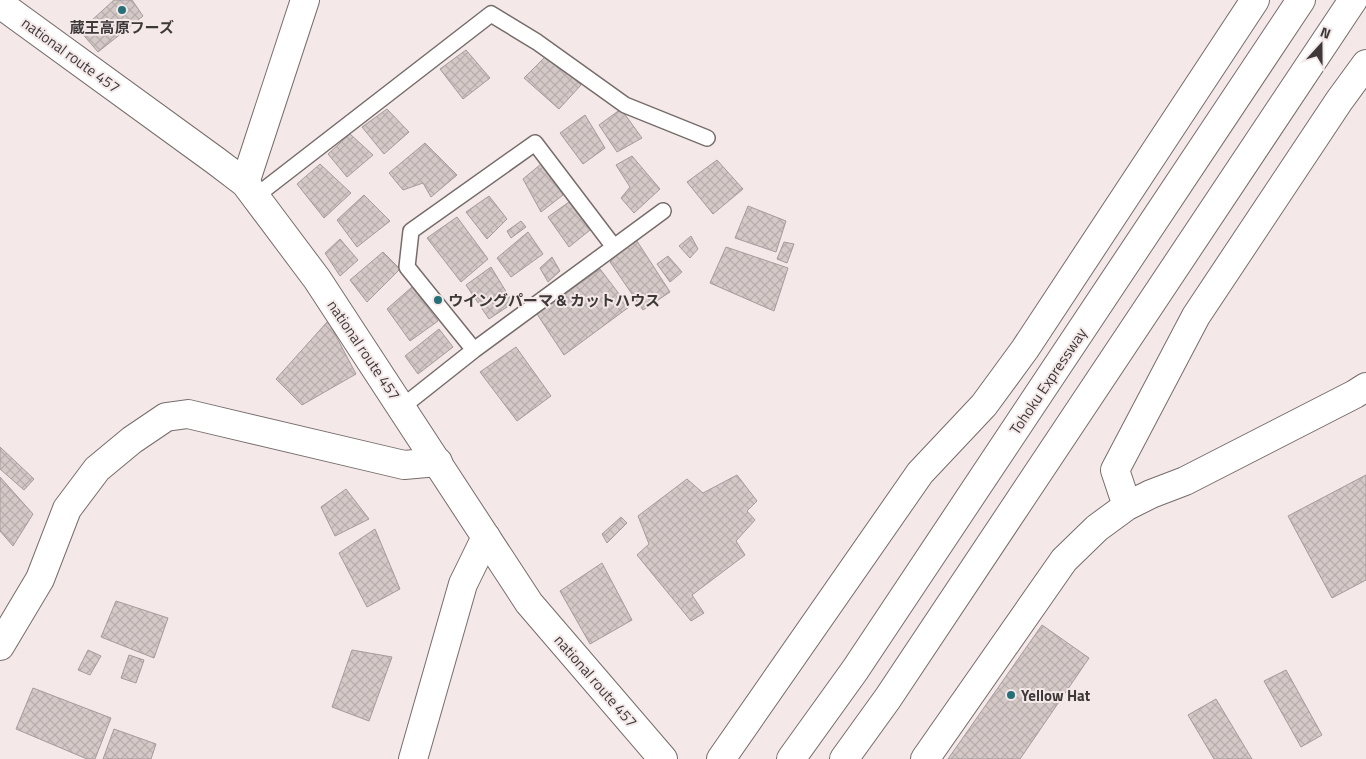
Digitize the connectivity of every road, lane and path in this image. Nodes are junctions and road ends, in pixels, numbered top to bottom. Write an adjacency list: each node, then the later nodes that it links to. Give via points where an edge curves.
1 (305, 0): 8 (main road)
2 (1255, 0): 20 (main road, via 1025,349 984,405 920,473)
3 (1301, 0): 21 (main road, Tohoku Expressway, via 855,670)
4 (1353, 0): 22 (main road, via 888,698)
5 (0, 4): 8 (main road, national route 457, via 216,160)
6 (1366, 64): 15 (main road, via 1196,316 1115,470)
7 (707, 138): 8 (lane, via 625,105 537,42 491,14)
8 (250, 190): 13 (main road, national route 457, via 317,279)
9 (662, 211): 10 (lane)
10 (614, 247): 11 (lane); 11 (lane, via 535,143 411,231 406,267)
11 (474, 350): 13 (lane)
12 (1366, 387): 15 (main road, via 1185,481)
13 (402, 407): 14 (main road, national route 457)
14 (438, 462): 16 (main road, national route 457); 17 (main road, via 404,465 188,414 166,417 98,468 67,509 40,579)
15 (1126, 506): 23 (main road, via 1064,560)
16 (486, 537): 18 (main road, via 463,584); 19 (main road, national route 457, via 529,603)
17 (0, 646)
18 (413, 759)
19 (663, 759)
20 (721, 759)
21 (791, 759)
22 (844, 759)
23 (925, 759)

